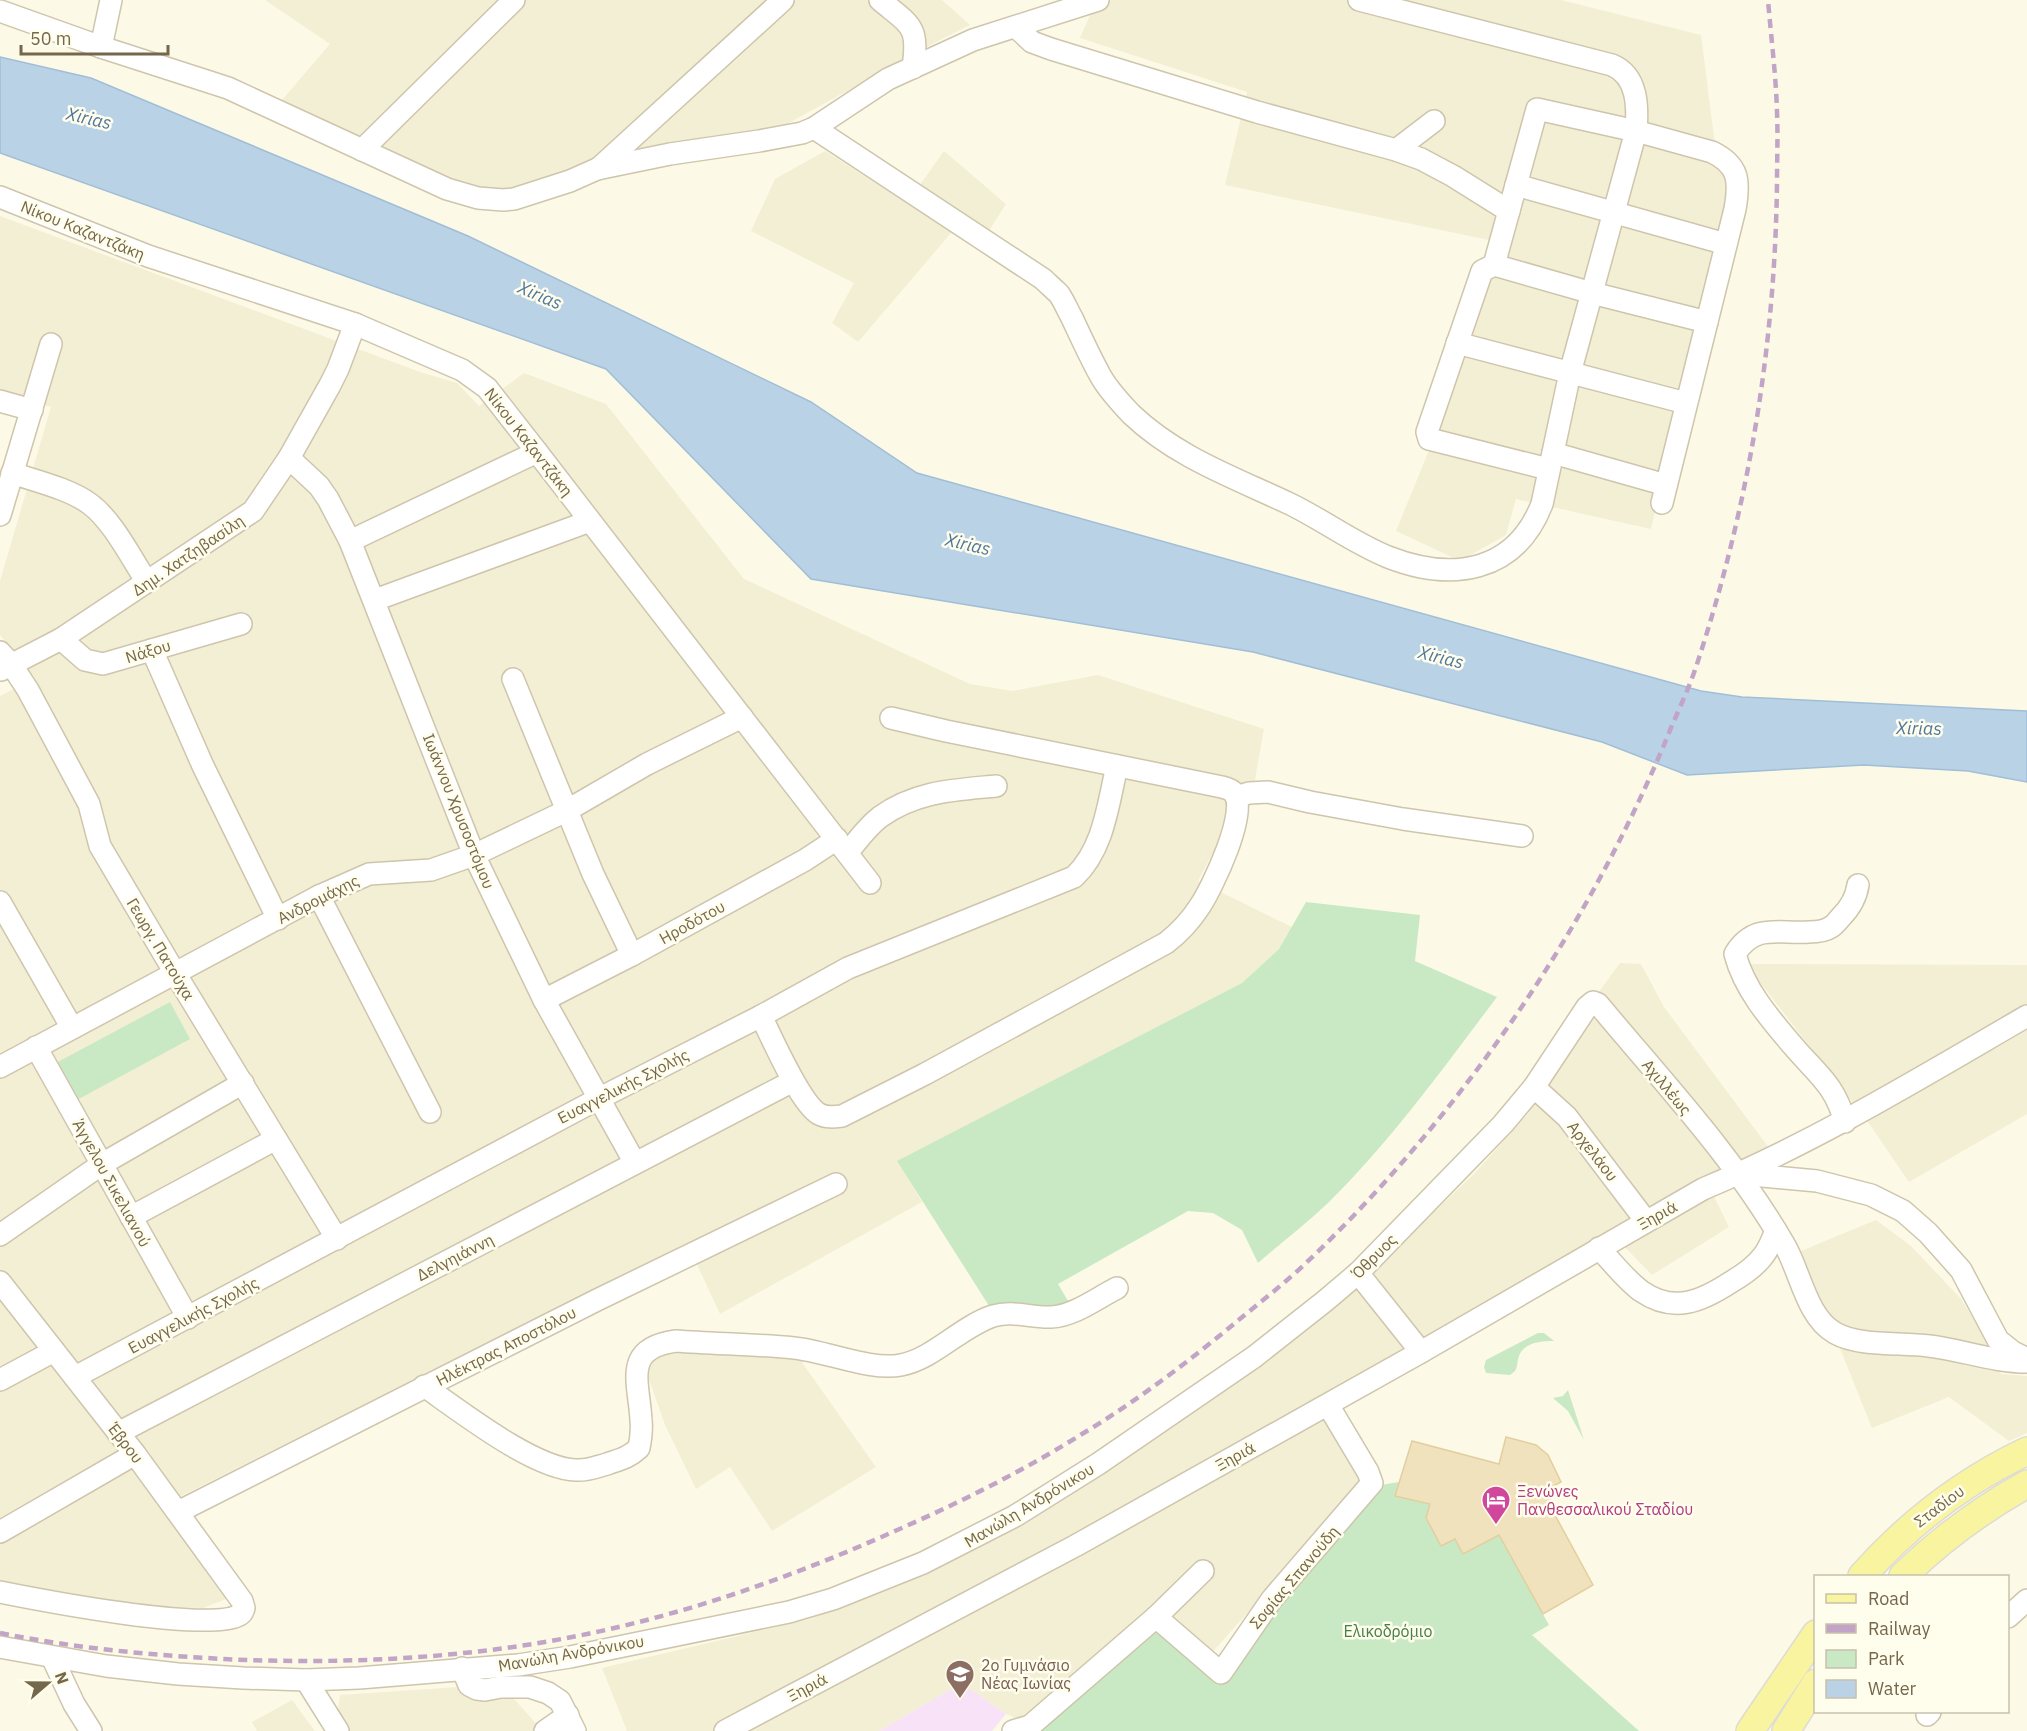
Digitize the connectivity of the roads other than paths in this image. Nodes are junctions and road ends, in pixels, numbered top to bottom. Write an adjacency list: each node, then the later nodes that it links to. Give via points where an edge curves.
1 (111, 0): 9 (street)
2 (514, 0): 14 (street)
3 (783, 0): 16 (street)
4 (880, 0): 10 (street, via 912,28 916,45)
5 (1098, 0): 8 (street)
6 (1359, 0): 13 (street, via 1618,68 1634,90)
7 (0, 11): 9 (street)
8 (1016, 27): 10 (street, via 973,40); 15 (street, via 1032,42 1051,49)
9 (101, 47): 14 (street, via 228,88)
10 (913, 68): 12 (street)
11 (1434, 121): 15 (street)
12 (814, 128): 16 (street, via 784,137); 34 (street, via 1042,279 1060,295 1108,389 1132,415 1165,441 1212,469 1289,503 1387,556 1429,569 1461,571 1504,555 1525,536 1536,519)
13 (1636, 131): 17 (street, via 1537,109); 20 (street); 21 (street, via 1712,152 1732,165 1739,189)
14 (362, 150): 16 (street, via 447,189 490,200 524,197)
15 (1396, 150): 19 (street, via 1453,176)
16 (597, 169)
17 (1516, 185): 19 (street); 20 (street)
18 (0, 197): 25 (street, Νίκου Καζαντζάκη, via 148,256)
19 (1509, 211): 22 (street)
20 (1614, 212): 21 (street); 23 (street)
21 (1726, 244): 24 (street)
22 (1494, 265): 23 (street); 26 (street, via 1482,270)
23 (1592, 293): 24 (street); 28 (street)
24 (1707, 322): 30 (street)
25 (356, 324): 32 (street, Νίκου Καζαντζάκη, via 433,356 478,380); 33 (street, Δημ. Χατζηβασίλη, via 338,369)
26 (1457, 343): 28 (street); 34 (street, via 1427,432 1429,439)
27 (51, 344): 31 (street)
28 (1570, 373): 30 (street); 34 (street)
29 (0, 401): 31 (street)
30 (1686, 403): 34 (street, via 1664,494)
31 (32, 410): 35 (street)
32 (537, 452): 37 (street, Νίκου Καζαντζάκη); 38 (street)
33 (289, 458): 38 (street, Ιωάννου Χρυσοστόμου, via 319,486); 39 (street, Δημ. Χατζηβασίλη, via 253,511)
34 (1551, 461)
35 (12, 473): 36 (street); 39 (street, via 91,504)
36 (0, 515)
37 (590, 521): 40 (street); 46 (street, Νίκου Καζαντζάκη)
38 (350, 541): 40 (street, Ιωάννου Χρυσοστόμου)
39 (147, 582): 42 (street, Δημ. Χατζηβασίλη)
40 (375, 600): 54 (street, Ιωάννου Χρυσοστόμου)
41 (241, 624): 43 (street, Νάξου)
42 (61, 639): 43 (street, Νάξου, via 80,657 96,663); 44 (street, Δημ. Χατζηβασίλη)
43 (152, 650): 59 (street)
44 (4, 662): 61 (street, Γεωργ. Πατούχα, via 28,690 88,804 100,846)
45 (513, 679): 51 (street)
46 (742, 717): 51 (street, Ανδρομάχης, via 647,764); 53 (street, Νίκου Καζαντζάκη)
47 (891, 718): 48 (street)
48 (1117, 766): 50 (street, via 1222,787); 64 (street, Ευαγγελικής Σχολής, via 1101,833 1074,877 848,968)
49 (996, 786): 53 (street, Ηροδότου, via 933,792 916,798)
50 (1236, 797): 52 (street, via 1268,792 1403,819); 69 (street, via 1238,818 1234,832 1207,894 1190,919 1166,943 842,1116 818,1114)
51 (566, 811): 54 (street, Ανδρομάχης); 60 (street)
52 (1522, 836)
53 (842, 845): 55 (street, Νίκου Καζαντζάκη); 60 (street, Ηροδότου, via 805,860)
54 (474, 855): 57 (street, Ανδρομάχης, via 431,870 369,874); 62 (street, Ιωάννου Χρυσοστόμου)
55 (870, 883)
56 (1858, 885): 74 (street, via 1848,910 1831,927 1816,932 1761,932 1748,938 1735,954 1751,991 1830,1086 1840,1102)
57 (319, 896): 59 (street, Ανδρομάχης); 73 (street)
58 (0, 902): 66 (street)
59 (278, 919): 61 (street, Ανδρομάχης)
60 (632, 955): 62 (street, Ηροδότου)
61 (175, 973): 66 (street, Ανδρομάχης); 70 (street, Γεωργ. Πατούχα)
62 (544, 1000): 72 (street, Ιωάννου Χρυσοστόμου)
63 (1593, 1002): 71 (street, Όθρυος); 78 (street, Αχιλλέως)
64 (761, 1016): 69 (street); 72 (street, Ευαγγελικής Σχολής)
65 (2027, 1016): 74 (street, Ξηριά)
66 (72, 1028): 67 (street, Ανδρομάχης)
67 (36, 1047): 68 (street, Ανδρομάχης); 77 (street, Άγγελου Σικελιανού)
68 (0, 1067)
69 (793, 1081): 76 (street, Δελγηιάννη)
70 (243, 1083): 75 (street, Γεωργ. Πατούχα); 77 (street)
71 (1534, 1086): 81 (street, Αρχελάου, via 1567,1117); 86 (street, Όθρυος, via 1503,1124)
72 (598, 1099): 76 (street, Ιωάννου Χρυσοστόμου); 84 (street, Ευαγγελικής Σχολής)
73 (430, 1112)
74 (1845, 1122): 78 (street, Ξηριά)
75 (276, 1139): 80 (street); 84 (street, Γεωργ. Πατούχα)
76 (635, 1163): 97 (street, Δελγηιάννη)
77 (102, 1164): 80 (street, Άγγελου Σικελιανού); 83 (street)
78 (1740, 1174): 81 (street, Ξηριά, via 1703,1189); 82 (street, Αχιλλέως); 92 (street, via 1817,1180 1871,1195 1903,1211 1961,1270 1998,1340)
79 (836, 1184): 95 (street, Ηλέκτρας Αποστόλου)
80 (130, 1217): 89 (street, Άγγελου Σικελιανού)
81 (1646, 1221): 85 (street, Ξηριά)
82 (1776, 1231): 85 (street, via 1765,1254 1743,1275 1692,1303 1669,1302 1641,1291); 92 (street, Αχιλλέως, via 1817,1315 1834,1333 1863,1341 1929,1346 2012,1362)
83 (0, 1235)
84 (337, 1239): 89 (street, Ευαγγελικής Σχολής)
85 (1599, 1248): 91 (street, Ξηριά)
86 (1358, 1273): 91 (street); 100 (street, Όθρυος, via 1254,1357)
87 (0, 1282): 90 (street, Έβρου)
88 (1117, 1287): 95 (street, via 1064,1315 1022,1313 991,1317 898,1366 795,1348 661,1343 644,1354 638,1364 639,1448 629,1457 590,1470 566,1469 541,1461)
89 (188, 1318): 93 (street, Ευαγγελικής Σχολής)
90 (54, 1351): 93 (street, Έβρου); 94 (street)
91 (1421, 1352): 96 (street, Ξηριά)
92 (2027, 1361)
93 (75, 1377): 97 (street, Έβρου)
94 (0, 1380)
95 (424, 1386): 102 (street, Ηλέκτρας Αποστόλου)
96 (1328, 1405): 110 (street, Σοφίας Σπανούδη, via 1372,1483 1272,1599 1221,1673); 121 (street, Ξηριά, via 1075,1546)
97 (118, 1433): 99 (street, Έβρου)
98 (2027, 1451): 105 (main road, Σταδίου, via 1953,1493 1903,1534)
99 (135, 1454): 102 (street, Έβρου); 103 (street)
100 (1106, 1459): 114 (street, Μανώλη Ανδρόνικου, via 955,1548 807,1607 570,1657)
101 (2027, 1485): 106 (main road, Σταδίου, via 1986,1509)
102 (178, 1512): 107 (street, Έβρου, via 242,1601 241,1614 233,1618 191,1620)
103 (0, 1532)
104 (1203, 1571): 110 (street)
105 (1863, 1575)
106 (1904, 1575)
107 (0, 1592)
108 (2027, 1600): 109 (street)
109 (2009, 1615)
110 (1156, 1617): 122 (street, via 1030,1726)
111 (1814, 1635): 123 (main road)
112 (0, 1647): 113 (street, Μανώλη Ανδρόνικου)
113 (52, 1657): 115 (street, Μανώλη Ανδρόνικου, via 178,1674); 118 (street)
114 (462, 1668): 115 (street, Μανώλη Ανδρόνικου); 117 (street, via 469,1685 477,1689 520,1687 555,1696)
115 (306, 1680): 119 (street)
116 (1814, 1685): 124 (main road)
117 (572, 1723): 120 (street)
118 (91, 1731)
119 (338, 1731)
120 (545, 1731)
121 (725, 1731)
122 (1012, 1731)
123 (1750, 1731)
124 (1786, 1731)

